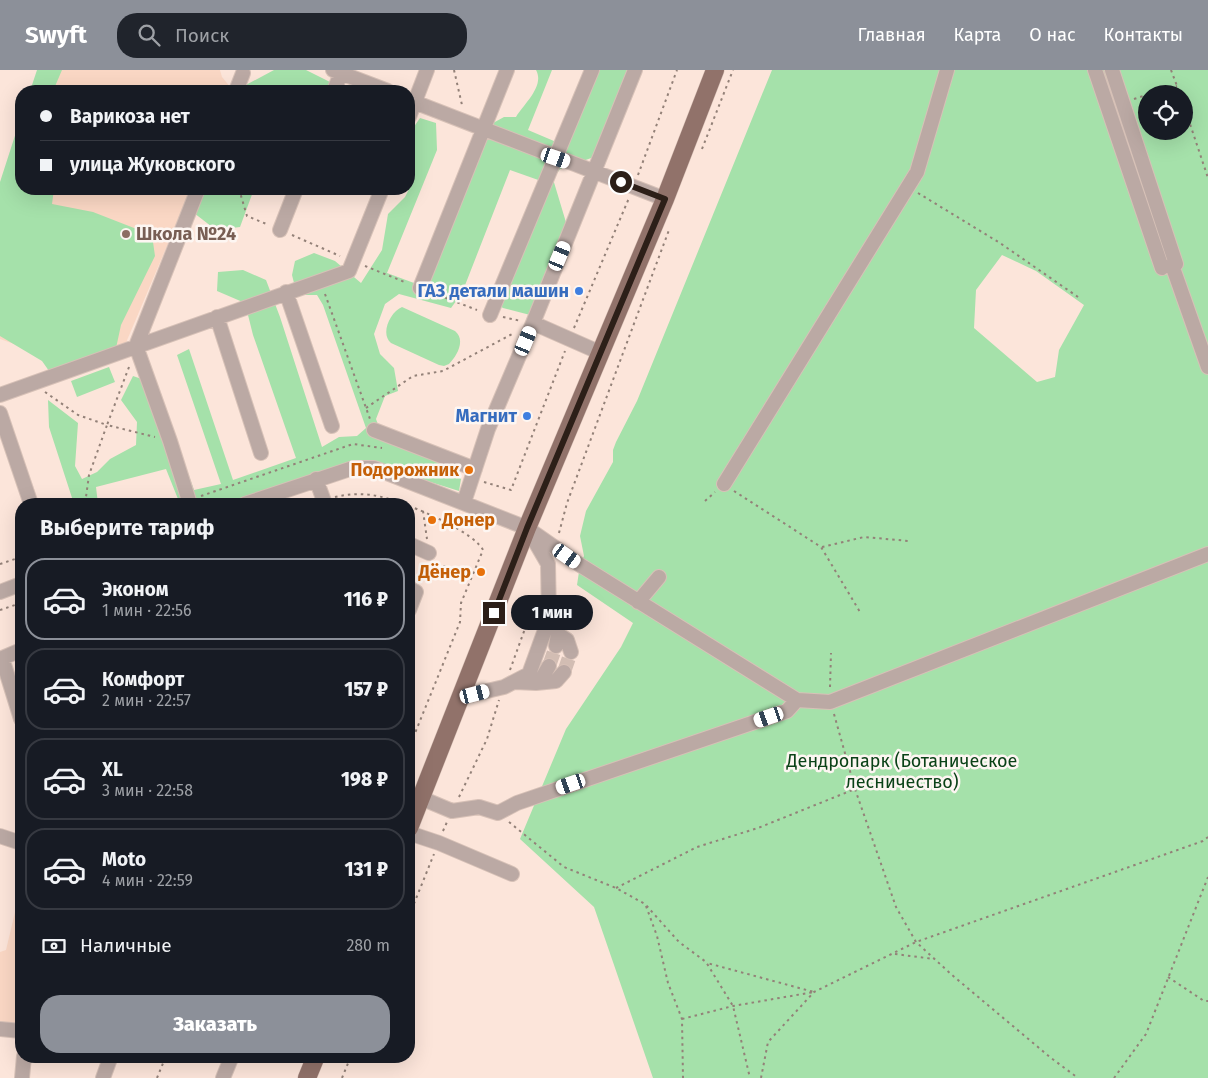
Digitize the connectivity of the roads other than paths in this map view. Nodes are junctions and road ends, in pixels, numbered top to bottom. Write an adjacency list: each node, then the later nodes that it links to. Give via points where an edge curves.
1 (427, 70): 14 (street)
2 (507, 70): 16 (street)
3 (592, 70): 17 (street)
4 (635, 70): 18 (street)
5 (715, 70): 22 (main road)
6 (947, 70): 40 (street, via 917,172)
7 (1095, 70): 24 (street)
8 (1112, 70): 24 (street)
9 (244, 71): 11 (street)
10 (338, 71): 12 (street); 13 (street)
11 (238, 85)
12 (335, 85)
13 (373, 85)
14 (415, 94)
15 (415, 103): 16 (street)
16 (483, 129): 17 (street); 25 (street)
17 (556, 158): 18 (street); 27 (street)
18 (595, 172): 22 (street); 29 (street)
19 (196, 195): 30 (street)
20 (294, 195): 23 (street)
21 (380, 195): 26 (street, via 350,271)
22 (665, 199): 31 (main road)
23 (280, 230)
24 (1170, 266): 32 (street)
25 (420, 288)
26 (286, 292): 28 (street); 35 (street)
27 (490, 315)
28 (217, 317): 30 (street); 37 (street)
29 (533, 323): 31 (street); 38 (street, via 488,429)
30 (136, 346): 33 (street); 42 (street)
31 (601, 353): 46 (main road)
32 (1208, 367)
33 (0, 395)
34 (0, 413): 41 (street)
35 (332, 426)
36 (374, 430): 38 (street)
37 (261, 453)
38 (475, 469): 45 (street)
39 (316, 480): 43 (street); 44 (street); 45 (street, via 353,468 374,468)
40 (724, 484)
41 (29, 498)
42 (188, 498)
43 (263, 498)
44 (323, 498)
45 (464, 502): 46 (street)
46 (527, 528): 53 (street); 54 (street, via 548,564); 62 (main road)
47 (415, 547): 48 (street)
48 (430, 553)
49 (1208, 554): 63 (street, via 830,702)
50 (659, 577): 53 (street)
51 (15, 586): 52 (street)
52 (0, 592)
53 (638, 602): 63 (street, via 664,613)
54 (549, 618): 56 (street, via 557,640 568,640); 61 (street, via 529,674)
55 (15, 652): 57 (street)
56 (571, 652)
57 (1, 658): 64 (street)
58 (549, 666): 60 (street)
59 (564, 672): 60 (street, via 556,682)
60 (536, 683): 61 (street)
61 (510, 684): 62 (street)
62 (461, 697): 65 (main road)
63 (797, 700): 65 (street, via 787,711 517,803 498,813 479,807 452,811)
64 (15, 701)
65 (420, 798): 66 (main road)
66 (415, 812)
67 (415, 835): 70 (street)
68 (0, 836): 69 (street)
69 (15, 840)
70 (512, 874)
71 (0, 1029): 72 (street)
72 (15, 1030)
73 (23, 1063): 77 (street)
74 (108, 1063): 78 (street)
75 (229, 1063): 79 (street)
76 (313, 1063): 80 (main road)
77 (22, 1078)
78 (103, 1078)
79 (224, 1078)
80 (307, 1078)

